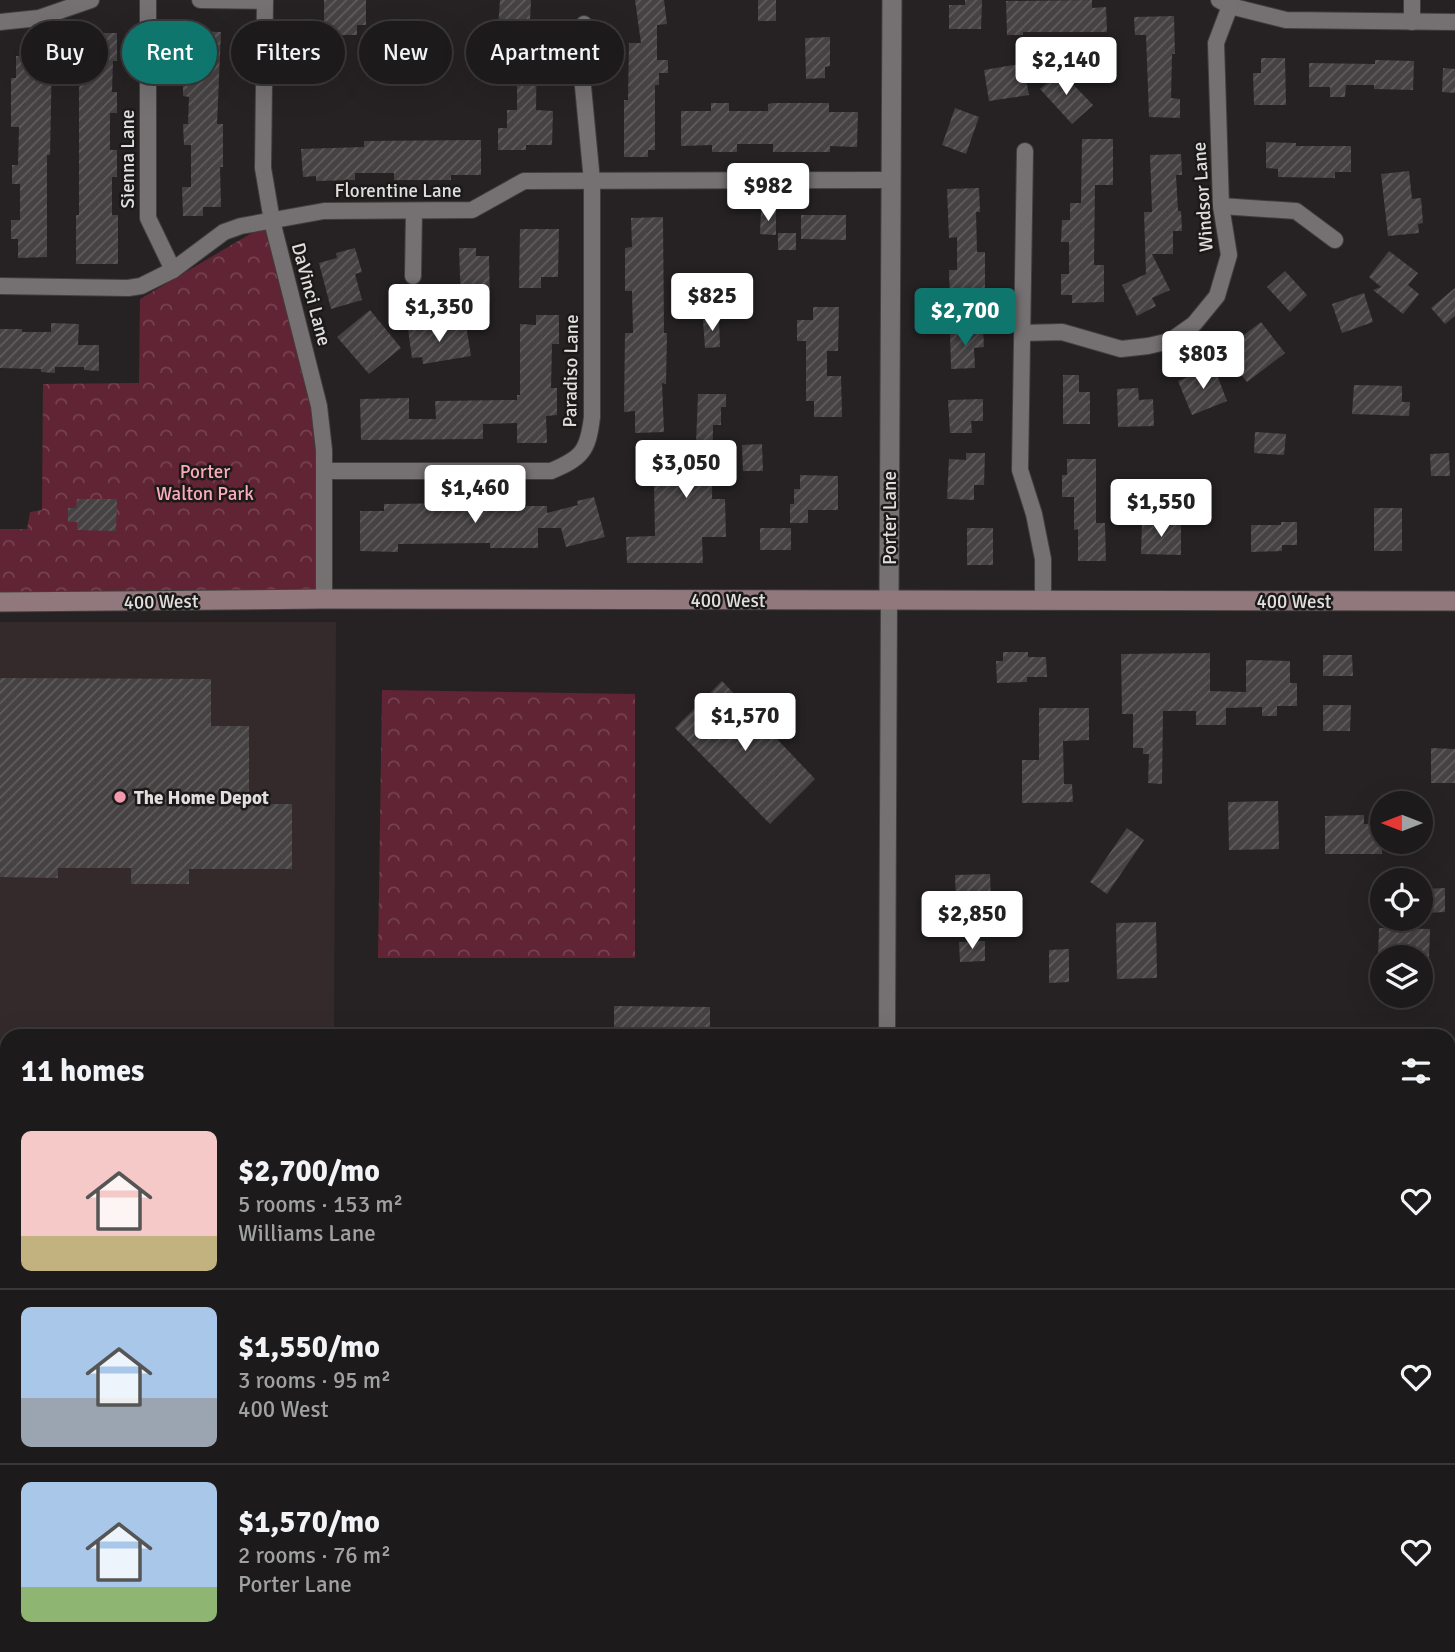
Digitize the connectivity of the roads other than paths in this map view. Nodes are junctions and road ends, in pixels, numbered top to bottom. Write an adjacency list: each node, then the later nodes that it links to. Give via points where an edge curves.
1 (91, 0): 8 (street, via 39,18)
2 (148, 0): 19 (street, Sienna Lane, via 148,218)
3 (200, 0): 6 (street)
4 (892, 0): 13 (street, Porter Lane)
5 (1412, 0): 9 (street)
6 (265, 1): 17 (street, DaVinci Lane, via 263,168)
7 (1225, 3): 9 (street, via 1286,20); 15 (street, Windsor Lane, via 1216,43)
8 (0, 22)
9 (1412, 22): 10 (street)
10 (1455, 22)
11 (583, 84): 14 (street, Paradiso Lane)
12 (1025, 151): 22 (street)
13 (891, 180): 14 (street, Florentine Lane); 26 (street, Porter Lane)
14 (592, 181): 16 (street, Florentine Lane, via 524,181 472,210); 23 (street, Paradiso Lane, via 592,417 589,443 575,461 551,471)
15 (1221, 206): 18 (street, via 1296,211); 22 (street, Windsor Lane, via 1229,255 1217,296 1194,324 1170,341 1121,349 1062,332)
16 (414, 211): 17 (street, Florentine Lane, via 324,211); 20 (street)
17 (272, 221): 19 (street, Florentine Lane, via 224,232); 23 (street, DaVinci Lane, via 314,385)
18 (1335, 240)
19 (173, 270): 21 (street, Florentine Lane, via 128,288)
20 (413, 276)
21 (0, 286)
22 (1022, 332): 25 (street, via 1020,470 1043,559)
23 (324, 471): 24 (street, DaVinci Lane)
24 (324, 599): 26 (main road, 400 West); 28 (main road, 400 West)
25 (1043, 600): 26 (main road, 400 West); 27 (main road, 400 West)
26 (889, 601): 29 (street, Porter Lane)
27 (1455, 601)
28 (0, 602)
29 (887, 1029)

